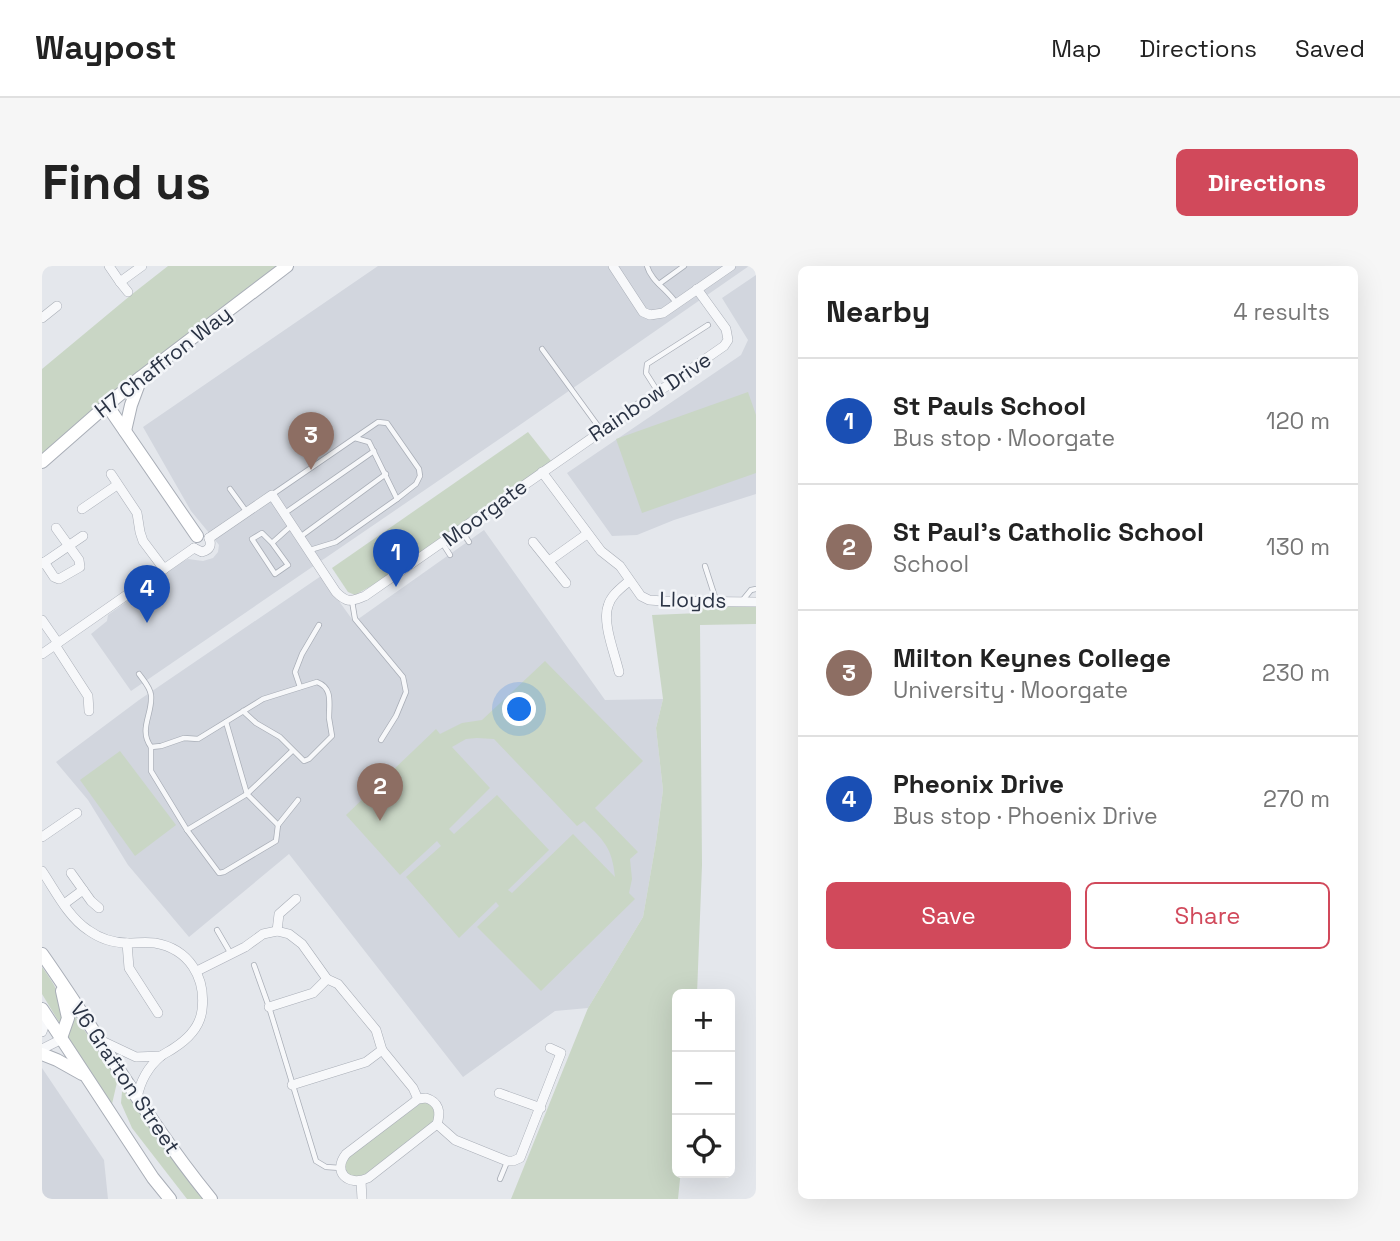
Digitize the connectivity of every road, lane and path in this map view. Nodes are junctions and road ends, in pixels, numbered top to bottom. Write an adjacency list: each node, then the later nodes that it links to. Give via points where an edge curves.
1 (109, 266): 8 (street)
2 (142, 266): 8 (street)
3 (287, 266): 17 (street, H7 Chaffron Way)
4 (613, 266): 12 (street, via 643,312 656,315)
5 (647, 266): 9 (lane)
6 (684, 266): 9 (lane)
7 (731, 266): 10 (street)
8 (120, 282): 11 (street)
9 (659, 284): 12 (lane)
10 (697, 289): 12 (street); 18 (street, Rainbow Drive, via 726,329 728,340)
11 (128, 292)
12 (677, 303)
13 (57, 306): 14 (street)
14 (42, 318)
15 (708, 325): 18 (lane, via 647,364 646,373)
16 (542, 349): 20 (lane)
17 (141, 377): 19 (street, H7 Chaffron Way); 21 (street)
18 (658, 392): 20 (street, Rainbow Drive)
19 (107, 405): 21 (street); 24 (street, H7 Chaffron Way)
20 (601, 430): 25 (street, Rainbow Drive)
21 (125, 431): 42 (street)
22 (354, 438): 23 (lane, via 369,442); 31 (lane); 32 (lane, via 378,422 387,423 420,476)
23 (374, 451): 28 (lane); 35 (lane)
24 (42, 462)
25 (554, 463): 26 (street, Moorgate)
26 (542, 472): 38 (street, Moorgate); 39 (street)
27 (111, 474): 29 (street)
28 (386, 474): 32 (lane); 41 (lane)
29 (117, 485): 33 (street); 53 (street, via 137,513 143,541)
30 (230, 489): 34 (lane)
31 (272, 495): 34 (street); 35 (street)
32 (397, 499): 48 (lane, via 336,542)
33 (82, 509)
34 (247, 512): 42 (street)
35 (285, 513): 36 (street)
36 (292, 525): 41 (street); 45 (lane)
37 (56, 528): 47 (street)
38 (461, 530): 43 (lane); 46 (street, Moorgate)
39 (587, 534): 50 (street); 55 (street, via 620,566)
40 (83, 536): 47 (street)
41 (300, 537): 48 (street)
42 (200, 541): 53 (street)
43 (469, 542)
44 (533, 542): 50 (street)
45 (271, 543): 45 (lane, via 288,565 275,574 252,539 262,533)
46 (442, 544): 49 (lane); 57 (street, Moorgate)
47 (68, 545): 51 (street); 51 (street, via 79,560 78,568 56,579)
48 (308, 550): 57 (street, via 343,599)
49 (450, 555)
50 (549, 561): 54 (street)
51 (43, 563)
52 (705, 566): 58 (lane)
53 (163, 569): 63 (street)
54 (566, 583)
55 (632, 585): 58 (street, Lloyds, via 649,600); 65 (street, via 617,590 607,607 607,626)
56 (756, 590): 59 (lane)
57 (352, 601): 71 (lane, via 355,619 403,677 406,692)
58 (716, 601): 59 (street, Lloyds)
59 (741, 601): 60 (street, Lloyds)
60 (756, 601)
61 (42, 621): 63 (street)
62 (319, 625): 67 (lane, via 295,672)
63 (56, 644): 64 (street); 68 (street, via 88,696)
64 (42, 654)
65 (619, 671)
66 (139, 674): 72 (lane, via 151,698 146,721 146,740)
67 (300, 687): 69 (lane); 73 (lane, via 317,682 328,690 332,736 307,761)
68 (89, 711)
69 (243, 711): 70 (lane); 73 (lane, via 281,737)
70 (226, 722): 72 (lane, via 198,739); 74 (lane)
71 (381, 740)
72 (151, 747): 78 (lane, via 151,771)
73 (292, 751): 74 (lane)
74 (247, 794): 77 (lane); 78 (lane)
75 (298, 800): 77 (lane)
76 (77, 813): 79 (street)
77 (278, 825): 78 (lane, via 273,844 222,873)
78 (187, 830)
79 (42, 837)
80 (42, 871): 84 (street)
81 (71, 873): 82 (street)
82 (83, 890): 84 (street); 85 (street)
83 (296, 899): 87 (street, via 279,914)
84 (64, 904): 88 (street, via 87,930)
85 (99, 908)
86 (217, 930): 90 (lane)
87 (277, 931): 90 (street, via 263,934); 94 (street, via 302,944)
88 (127, 943): 92 (street, via 172,948); 97 (street, via 129,968)
89 (42, 954): 93 (street, V6 Grafton Street)
90 (231, 955): 92 (street)
91 (254, 965): 95 (lane)
92 (197, 971): 104 (street, via 200,1018 190,1035)
93 (55, 972): 99 (street, via 68,1018); 100 (street, V6 Grafton Street)
94 (327, 979): 95 (street, via 313,993); 102 (street, via 338,984 376,1030)
95 (269, 1007): 106 (lane)
96 (43, 1011): 98 (street); 99 (street, V6 Grafton Street)
97 (158, 1013)
98 (42, 1032)
99 (61, 1038): 103 (street); 105 (street, V6 Grafton Street)
100 (99, 1040): 104 (street, via 136,1056); 108 (street, V6 Grafton Street)
101 (550, 1048): 110 (street, via 561,1053)
102 (382, 1050): 106 (street, via 366,1062); 109 (street)
103 (42, 1051): 105 (street)
104 (161, 1056): 108 (street, via 148,1070)
105 (85, 1076): 116 (street, V6 Grafton Street)
106 (292, 1086): 113 (lane, via 316,1161)
107 (499, 1093): 110 (street)
108 (137, 1098): 117 (street, V6 Grafton Street)
109 (418, 1099): 111 (street, via 430,1099 437,1105); 113 (street, via 346,1153)
110 (541, 1108): 112 (street, via 522,1156)
111 (437, 1124): 112 (street, via 455,1140); 115 (street)
112 (507, 1161): 114 (lane)
113 (341, 1168): 115 (street, via 349,1180)
114 (500, 1180)
115 (361, 1181): 118 (street)
116 (170, 1199)
117 (211, 1199)
118 (362, 1199)

